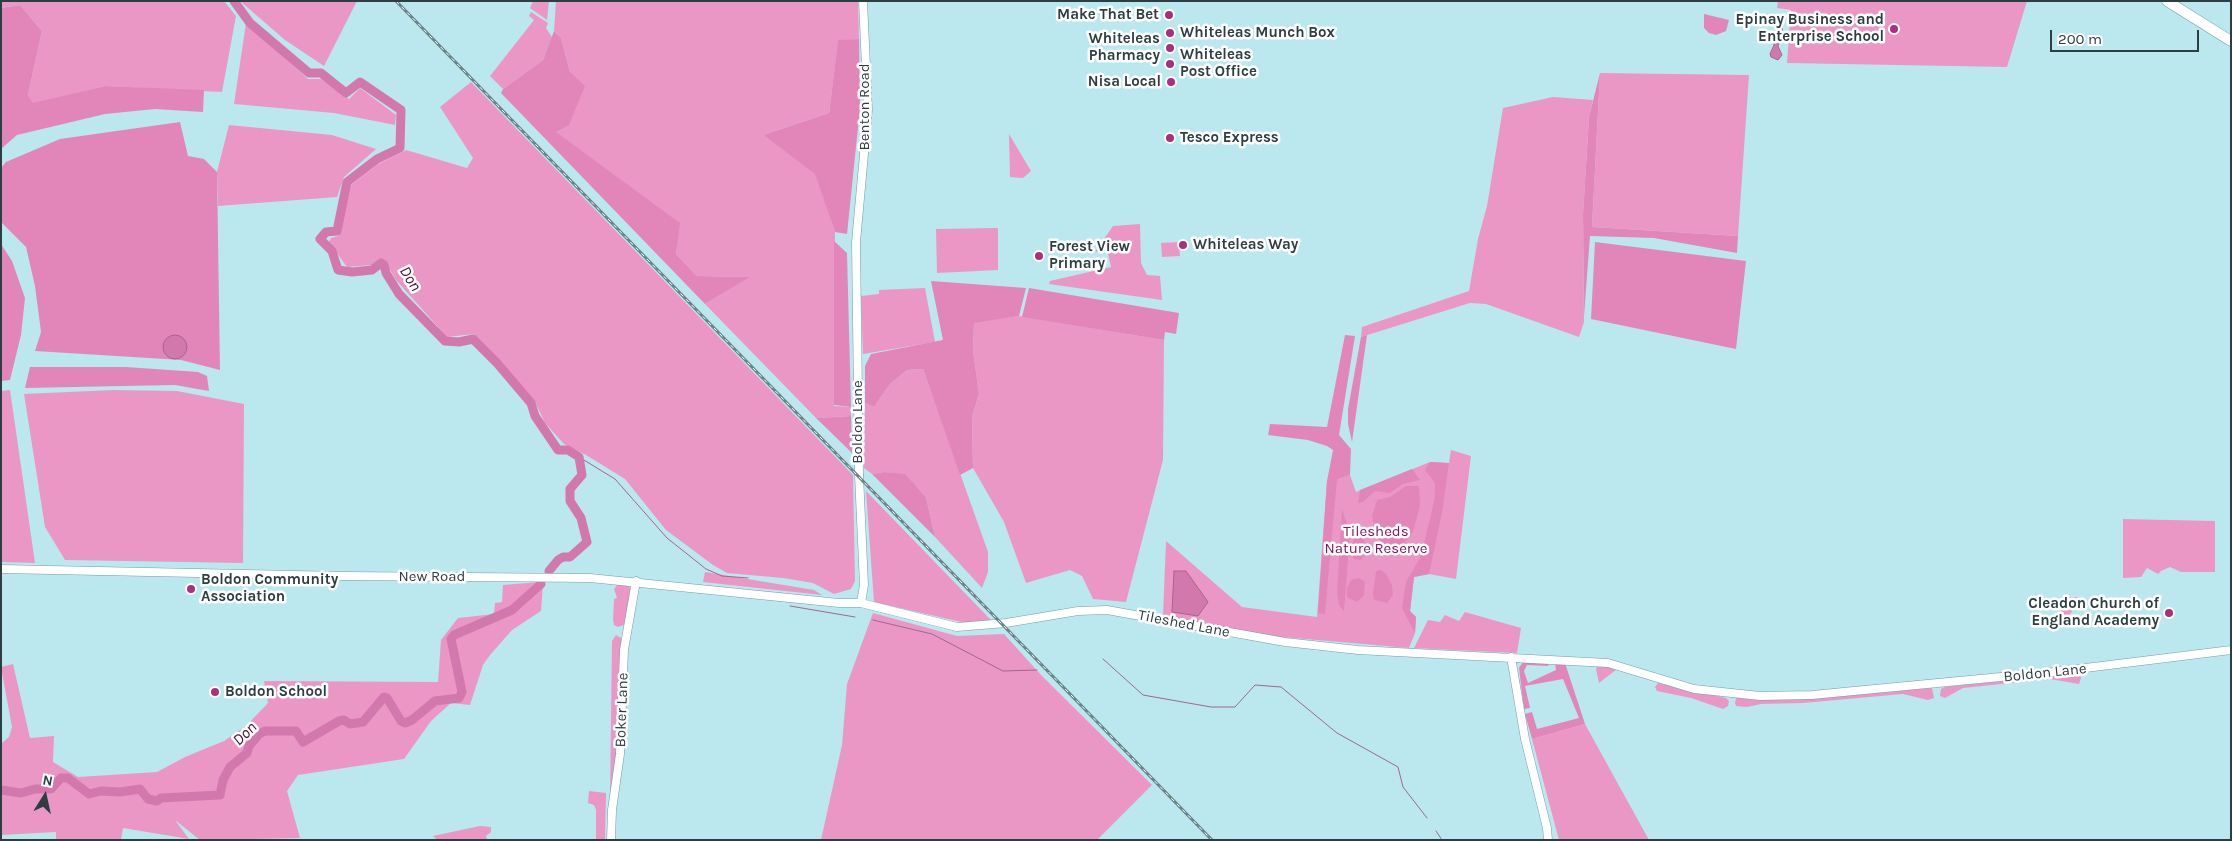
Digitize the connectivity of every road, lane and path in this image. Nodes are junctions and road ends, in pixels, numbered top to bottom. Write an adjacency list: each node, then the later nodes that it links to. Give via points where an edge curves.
1 (863, 1): 4 (street, Benton Road, via 868,110)
2 (2167, 1): 3 (highway)
3 (2231, 41)
4 (856, 242): 7 (street, Boldon Lane, via 858,471 864,586)
5 (1, 568): 6 (street, New Road, via 590,578)
6 (636, 582): 7 (street, New Road); 11 (street, Boker Lane, via 624,650 620,754)
7 (861, 603): 9 (street, Tileshed Lane, via 957,627 1108,610 1285,642 1358,650)
8 (2231, 650): 10 (street, Boldon Lane, via 2111,666)
9 (1511, 657): 10 (street, Tileshed Lane, via 1608,663 1694,689 1731,694 1779,696); 12 (street, via 1525,739 1548,828)
10 (1858, 691)
11 (611, 840)
12 (1548, 840)

